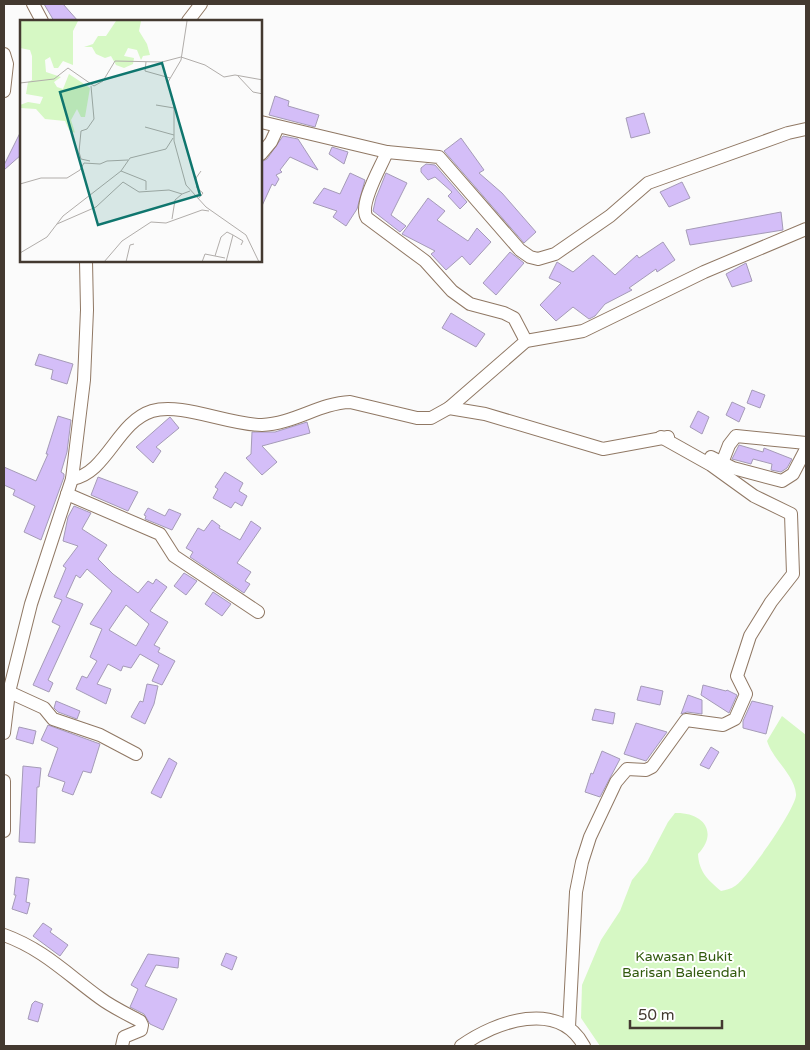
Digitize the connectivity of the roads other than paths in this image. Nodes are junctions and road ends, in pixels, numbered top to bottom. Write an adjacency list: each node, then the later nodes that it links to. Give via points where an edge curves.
1 (33, 4): 3 (street)
2 (201, 4): 4 (street)
3 (41, 20)
4 (189, 20)
5 (4, 54): 6 (street, via 7,64)
6 (4, 91)
7 (262, 122): 8 (street)
8 (278, 127): 10 (street); 11 (street, via 272,142)
9 (806, 130): 10 (street, via 788,133 648,183 578,240 555,254 538,258 520,250 439,157)
10 (387, 152): 14 (street, via 365,202 363,211 367,218 426,261 452,291 470,304 514,318)
11 (262, 153)
12 (806, 229): 14 (street, via 688,280 583,331)
13 (86, 262): 20 (street, via 84,380)
14 (526, 342): 15 (street)
15 (449, 408): 16 (street, via 485,414 603,449); 20 (street, via 431,418 417,418 364,405 340,403 302,417 263,425 241,424 172,409 153,411 126,428 90,472)
16 (661, 437): 19 (street, via 675,439); 30 (street, via 711,465 754,496 791,514 794,572 747,641 737,674 746,694 735,719 723,725 686,720 652,767 646,770 627,769 616,782 590,837 576,892)
17 (806, 443): 19 (street, via 736,436)
18 (806, 449): 19 (street, via 793,474 782,481)
19 (722, 463)
20 (72, 479): 21 (street)
21 (67, 494): 22 (street, via 160,534 174,556); 23 (street, via 31,604)
22 (258, 612)
23 (10, 692): 24 (street); 25 (street, via 44,708 53,718 92,732)
24 (4, 733)
25 (136, 754)
26 (4, 780): 27 (street)
27 (4, 802): 28 (street)
28 (4, 831)
29 (4, 935): 31 (street, via 34,948 102,999 140,1021 141,1030 124,1037)
30 (569, 1027): 32 (street, via 544,1018 530,1018 486,1032); 33 (street, via 578,1034)
31 (122, 1046)
32 (461, 1046)
33 (584, 1046)

